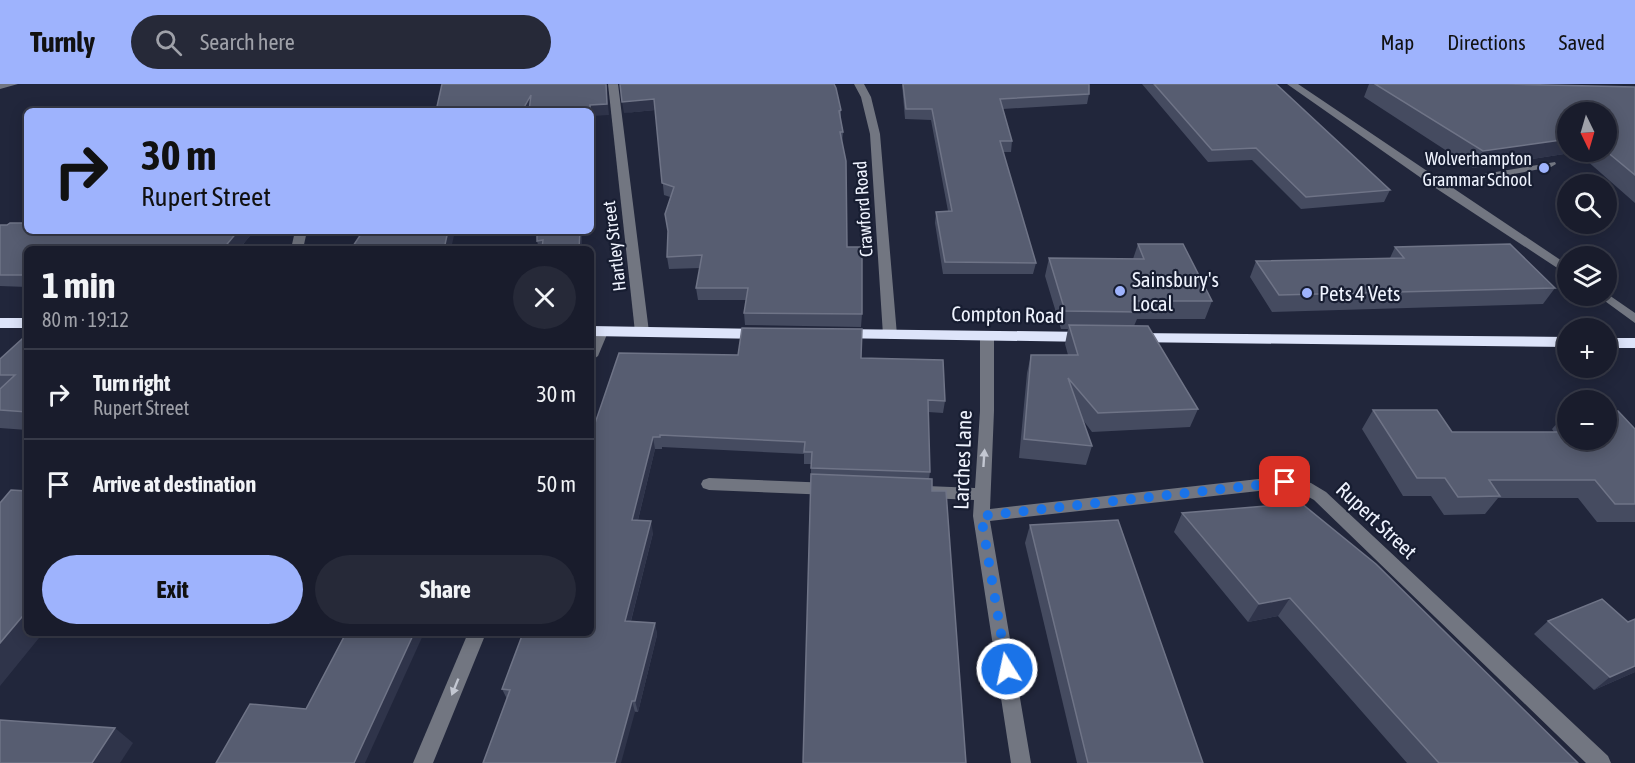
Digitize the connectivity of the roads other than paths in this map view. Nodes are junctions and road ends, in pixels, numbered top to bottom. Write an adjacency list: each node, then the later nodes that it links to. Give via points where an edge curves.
1 (13, 84): 5 (street)
2 (613, 84): 14 (street, Hartley Street)
3 (859, 84): 17 (street, Crawford Road, via 875,134)
4 (1292, 84): 7 (street)
5 (0, 86)
6 (1551, 164): 7 (street)
7 (1438, 185): 8 (street)
8 (1557, 264)
9 (1629, 306): 10 (street)
10 (1635, 319)
11 (0, 323): 12 (highway)
12 (24, 323)
13 (596, 332): 14 (highway)
14 (642, 332): 15 (highway)
15 (784, 334)
16 (819, 334): 17 (highway, Compton Road)
17 (890, 335): 18 (highway, Compton Road)
18 (987, 336): 19 (highway, Compton Road); 25 (street, Larches Lane, one-way to 18)
19 (1557, 342)
20 (1617, 343): 21 (highway)
21 (1635, 343)
22 (709, 484): 23 (street)
23 (851, 490)
24 (910, 492): 25 (street)
25 (981, 494): 26 (street, Larches Lane)
26 (981, 516): 29 (street, Larches Lane); 30 (street, Rupert Street, via 1285,482 1305,486)
27 (476, 636): 28 (street, one-way to 28)
28 (423, 763)
29 (1021, 763)
30 (1601, 763)

